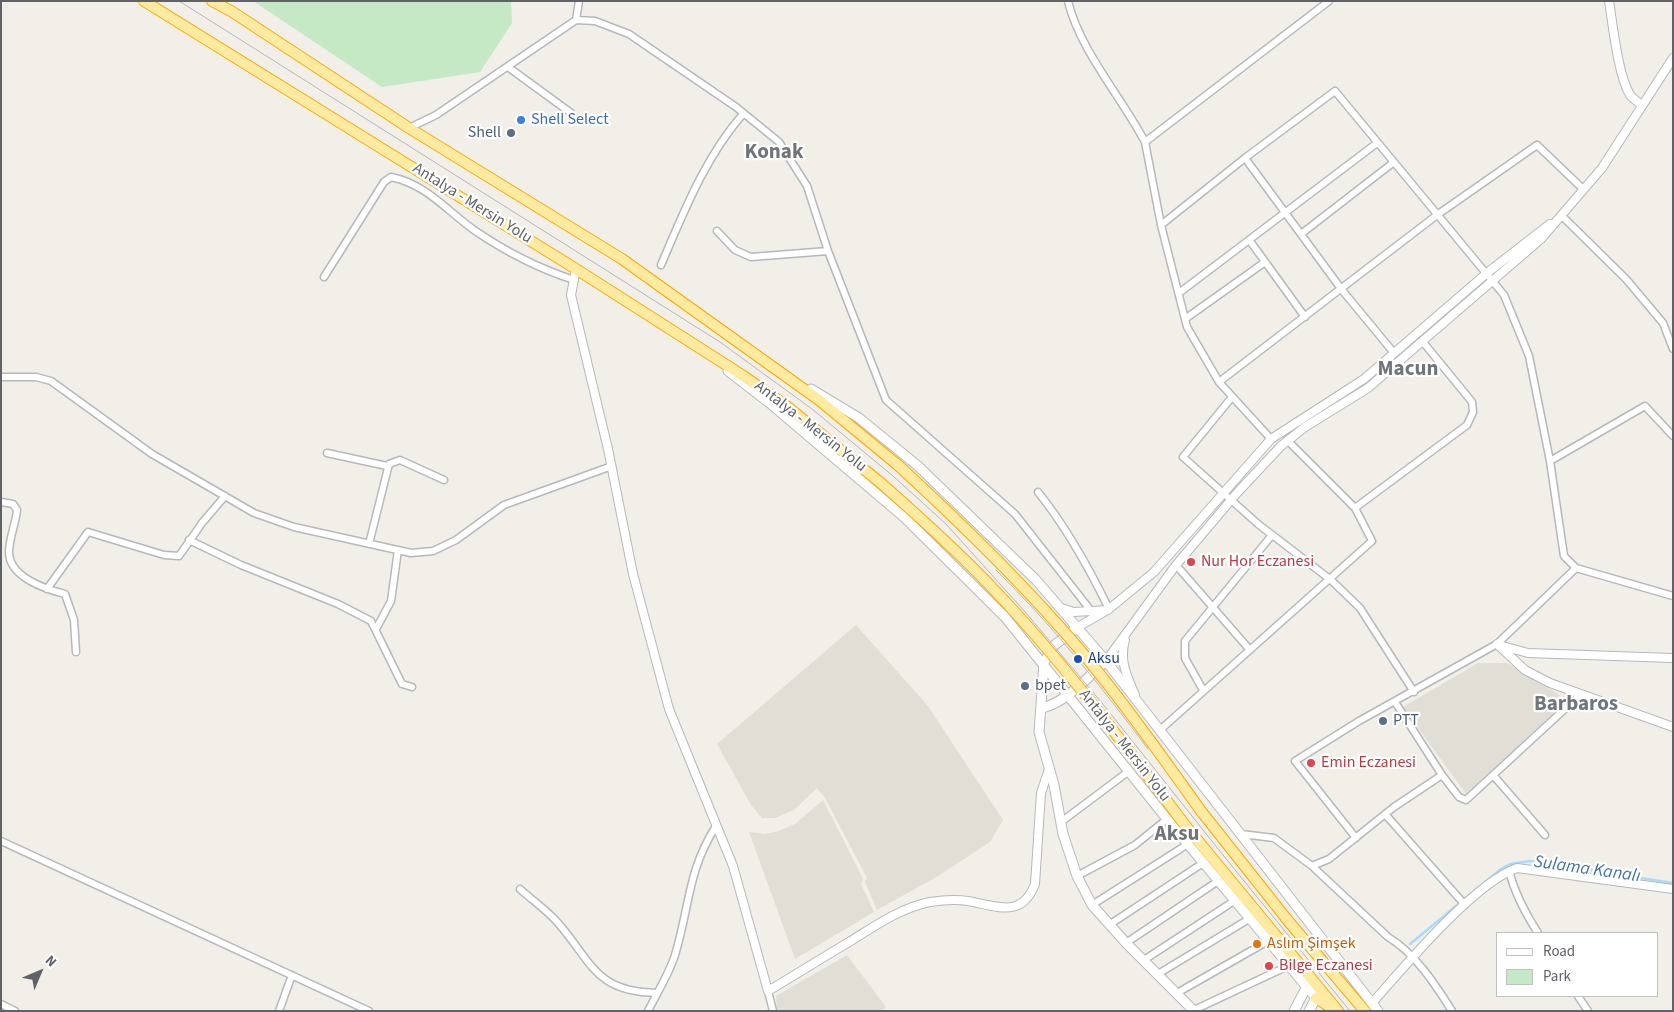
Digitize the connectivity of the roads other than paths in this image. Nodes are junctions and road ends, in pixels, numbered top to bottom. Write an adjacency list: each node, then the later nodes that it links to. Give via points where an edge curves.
1 (142, 1): 31 (highway, Antalya - Mersin Yolu)
2 (212, 1): 8 (highway, Antalya - Mersin Yolu)
3 (217, 1): 8 (highway)
4 (579, 1): 9 (street)
5 (1068, 1): 16 (street, via 1087,46)
6 (1328, 1): 16 (street)
7 (1609, 1): 12 (street, via 1627,89)
8 (231, 11): 15 (highway, Antalya - Mersin Yolu)
9 (576, 20): 11 (street); 14 (street, via 595,20 629,34)
10 (1673, 58): 12 (street)
11 (508, 66): 13 (street); 15 (street)
12 (1642, 105): 20 (street, via 1602,168)
13 (571, 113)
14 (743, 114): 28 (street, via 779,142 792,160 807,186); 30 (street, via 701,178)
15 (409, 128): 44 (highway, Antalya - Mersin Yolu, via 622,259)
16 (1145, 142): 24 (street)
17 (1378, 143): 18 (street, via 1335,91); 19 (street); 21 (street)
18 (1245, 158): 21 (street); 24 (street)
19 (1394, 162): 22 (street); 26 (street)
20 (1583, 189): 22 (street, via 1537,145); 23 (street)
21 (1286, 214): 26 (street); 27 (street)
22 (1437, 215): 32 (street); 36 (street)
23 (1560, 215): 32 (street); 35 (street, via 1541,239); 42 (street, via 1626,279 1663,323)
24 (1161, 225): 37 (street)
25 (717, 231): 28 (street, via 735,250 751,257)
26 (1301, 234): 36 (street)
27 (1250, 241): 29 (street); 37 (street)
28 (828, 251): 74 (street, via 886,400 1015,514)
29 (1265, 262): 38 (street); 39 (street)
30 (661, 266)
31 (576, 269): 34 (street); 40 (highway, Antalya - Mersin Yolu)
32 (1487, 273): 35 (street); 43 (street)
33 (324, 278): 34 (street, via 384,182 391,177 427,190 454,215 516,257)
34 (574, 280): 54 (street, via 571,295)
35 (1494, 281): 41 (street); 52 (street, via 1504,295 1529,356)
36 (1342, 290): 38 (street); 43 (street)
37 (1179, 293): 39 (street)
38 (1305, 317): 46 (street)
39 (1185, 318): 46 (street)
40 (688, 340): 83 (main road, via 772,405 904,517 1005,617); 143 (highway, Antalya - Mersin Yolu, bridge, via 789,408 882,484 966,560 1092,702 1185,825)
41 (1423, 342): 50 (street, via 1368,388); 61 (street, via 1472,402 1471,417 1467,425)
42 (1673, 349)
43 (1394, 353): 49 (street, via 1364,379)
44 (776, 368): 72 (main road, via 859,418 918,466); 144 (highway, Antalya - Mersin Yolu, bridge, via 898,466 980,542 1065,633 1289,922)
45 (1, 377): 58 (street, via 36,376 51,381 152,454)
46 (1219, 382): 47 (street)
47 (1232, 397): 49 (street); 57 (street, via 1183,457)
48 (1673, 436): 52 (street, via 1645,406)
49 (1271, 439): 57 (street)
50 (1287, 440): 59 (street); 61 (street)
51 (328, 453): 53 (street)
52 (1550, 461): 67 (street, via 1564,556)
53 (387, 466): 55 (street, via 394,460 400,460); 64 (street)
54 (612, 466): 65 (street, via 504,505 473,530 433,551 411,554); 101 (street, via 633,574 668,709)
55 (444, 480)
56 (1038, 492): 73 (street, via 1062,524)
57 (1223, 492): 59 (street); 73 (street, via 1154,572)
58 (225, 496): 63 (street); 64 (street, via 254,512 294,527)
59 (1231, 500): 62 (street); 66 (street)
60 (1, 502): 69 (street, via 13,504 17,510 9,550 10,562 21,574)
61 (1355, 508): 68 (street, via 1372,541)
62 (1272, 535): 68 (street); 71 (street)
63 (189, 540): 69 (street, via 180,556 164,555 88,532); 76 (street, via 355,612 371,621)
64 (369, 544): 65 (street)
65 (398, 550): 76 (street, via 391,601)
66 (1176, 565): 71 (street); 77 (street)
67 (1576, 568): 70 (street); 78 (street)
68 (1331, 580): 79 (street); 86 (street, via 1360,608)
69 (47, 590): 80 (street, via 64,594 70,604)
70 (1673, 596)
71 (1212, 607): 79 (street); 85 (street, via 1188,635 1184,645 1186,658)
72 (1061, 608): 74 (street); 75 (main road)
73 (1110, 609): 74 (street); 75 (street)
74 (1092, 612)
75 (1078, 627): 82 (main road); 83 (main road, via 1052,647)
76 (376, 629): 84 (street, via 402,684)
77 (1126, 636): 82 (street); 90 (street, via 1122,652 1124,670)
78 (1497, 644): 81 (street, via 1528,653); 86 (street); 88 (street, via 1525,670)
79 (1250, 650): 85 (street)
80 (76, 652)
81 (1673, 658)
82 (1106, 661): 87 (main road); 90 (main road)
83 (1044, 663): 87 (main road); 91 (main road)
84 (412, 687)
85 (1203, 690): 93 (street)
86 (1414, 692): 89 (street)
87 (1068, 694): 91 (main road); 95 (main road)
88 (1580, 695): 92 (street); 97 (street)
89 (1395, 702): 96 (street); 104 (street, via 1295,761)
90 (1139, 704): 93 (main road)
91 (1042, 708): 94 (main road, via 1039,732)
92 (1673, 727)
93 (1160, 730): 102 (main road)
94 (1050, 769): 100 (main road); 128 (street, via 1041,793 1035,884 1024,902 1002,908 942,900 916,905 892,915)
95 (1129, 771): 99 (main road); 100 (street)
96 (1442, 775): 97 (street, via 1459,797 1466,800); 98 (street)
97 (1493, 775): 103 (street)
98 (1385, 814): 104 (street); 115 (street)
99 (1167, 819): 106 (main road); 110 (street, via 1135,845)
100 (1060, 822): 110 (main road)
101 (716, 826): 128 (street, via 733,866); 129 (street, via 695,867 674,956)
102 (1241, 834): 108 (street, via 1274,838); 133 (main road)
103 (1545, 835)
104 (1356, 838): 108 (street, via 1329,859)
105 (1, 841): 126 (street)
106 (1188, 844): 107 (main road); 116 (street)
107 (1203, 863): 111 (main road); 118 (street)
108 (1312, 866): 122 (street)
109 (1509, 871): 113 (street, via 1517,868); 115 (street); 119 (street, via 1525,912)
110 (1077, 876): 116 (main road)
111 (1218, 881): 114 (main road); 121 (street)
112 (520, 889): 129 (street, via 559,923 598,975 622,988)
113 (1673, 889)
114 (1234, 901): 117 (main road); 123 (street)
115 (1464, 904): 122 (street)
116 (1092, 905): 118 (main road)
117 (1249, 919): 120 (main road); 125 (street)
118 (1108, 925): 121 (main road)
119 (1537, 932)
120 (1268, 941): 124 (main road); 130 (street)
121 (1126, 943): 123 (main road)
122 (1412, 957): 133 (street); 146 (street)
123 (1144, 960): 125 (main road)
124 (1288, 966): 127 (main road); 135 (street)
125 (1158, 974): 130 (main road)
126 (292, 975): 137 (street); 138 (street)
127 (1306, 988): 132 (main road); 141 (main road)
128 (768, 991): 140 (street)
129 (657, 992): 139 (street)
130 (1177, 993): 135 (main road)
131 (1579, 997): 147 (street)
132 (1316, 998): 142 (main road); 143 (highway)
133 (1373, 1002): 145 (main road)
134 (1, 1004): 136 (street)
135 (1194, 1010)
136 (15, 1011)
137 (279, 1011)
138 (369, 1011)
139 (648, 1011)
140 (773, 1011)
141 (1294, 1011)
142 (1309, 1011)
143 (1337, 1011)
144 (1365, 1011)
145 (1378, 1011)
146 (1452, 1011)
147 (1588, 1011)

